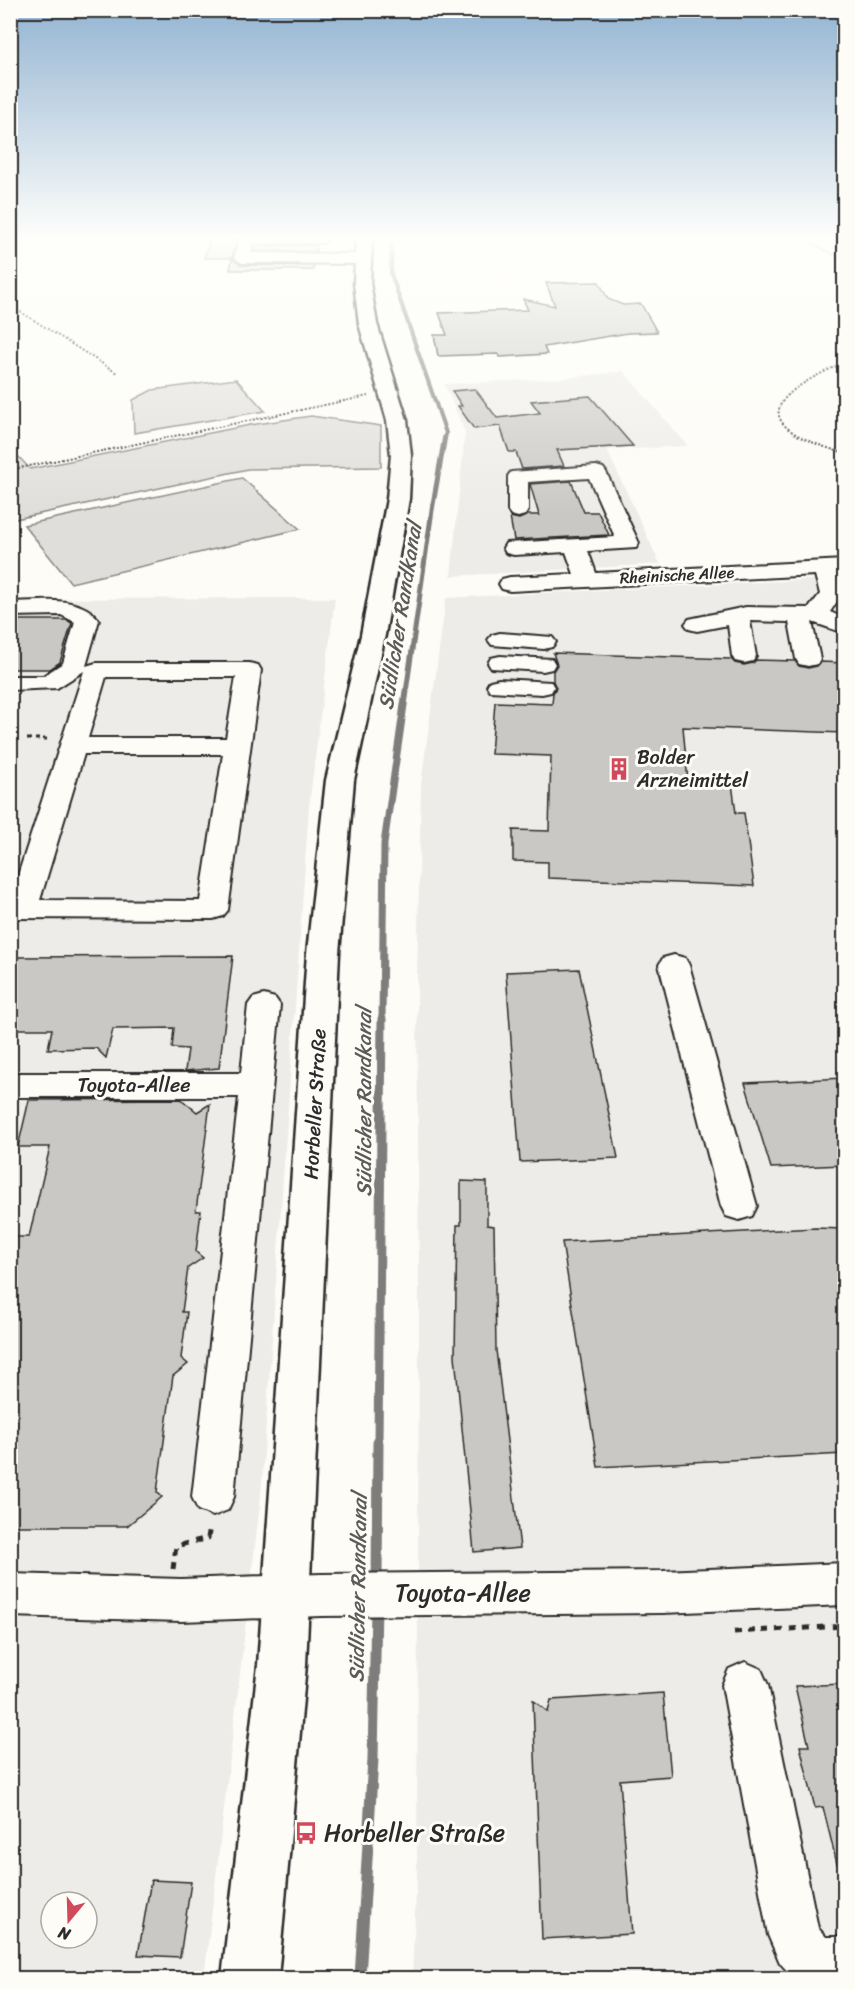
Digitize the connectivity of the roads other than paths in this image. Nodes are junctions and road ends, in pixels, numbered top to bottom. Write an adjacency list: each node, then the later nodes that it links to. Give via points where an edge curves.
1 (371, 332): 28 (main road, Horbeller Straße, via 397,420 401,455 398,499 373,635 340,780 323,952)
2 (518, 511): 3 (street, via 518,476 596,472 628,543)
3 (575, 545): 4 (street); 6 (street)
4 (514, 548)
5 (834, 567): 6 (street, Rheinische Allee); 9 (street, via 831,594)
6 (588, 580): 7 (street, Rheinische Allee)
7 (510, 584)
8 (10, 609): 16 (street, via 70,609 87,620 74,667 48,683)
9 (808, 614): 10 (street); 12 (street); 15 (street)
10 (736, 616): 11 (street); 14 (street, via 741,624)
11 (697, 624)
12 (844, 626)
13 (500, 652): 13 (street, via 544,653)
14 (744, 656)
15 (808, 659)
16 (10, 683)
17 (73, 746): 18 (street); 18 (street, via 96,670 249,670); 19 (street)
18 (237, 746): 19 (street, via 213,910)
19 (17, 909)
20 (674, 965): 24 (street)
21 (264, 1005): 23 (street)
22 (10, 1085): 23 (street, Toyota-Allee)
23 (257, 1085): 25 (street)
24 (739, 1206)
25 (213, 1497)
26 (844, 1584): 28 (street, Toyota-Allee, via 663,1592)
27 (10, 1595): 28 (street, Toyota-Allee, via 181,1600)
28 (308, 1596): 31 (main road, Horbeller Straße, via 282,1665)
29 (745, 1685): 30 (street, via 794,1935 803,1953 812,1960)
30 (844, 1963)
31 (250, 1978)

